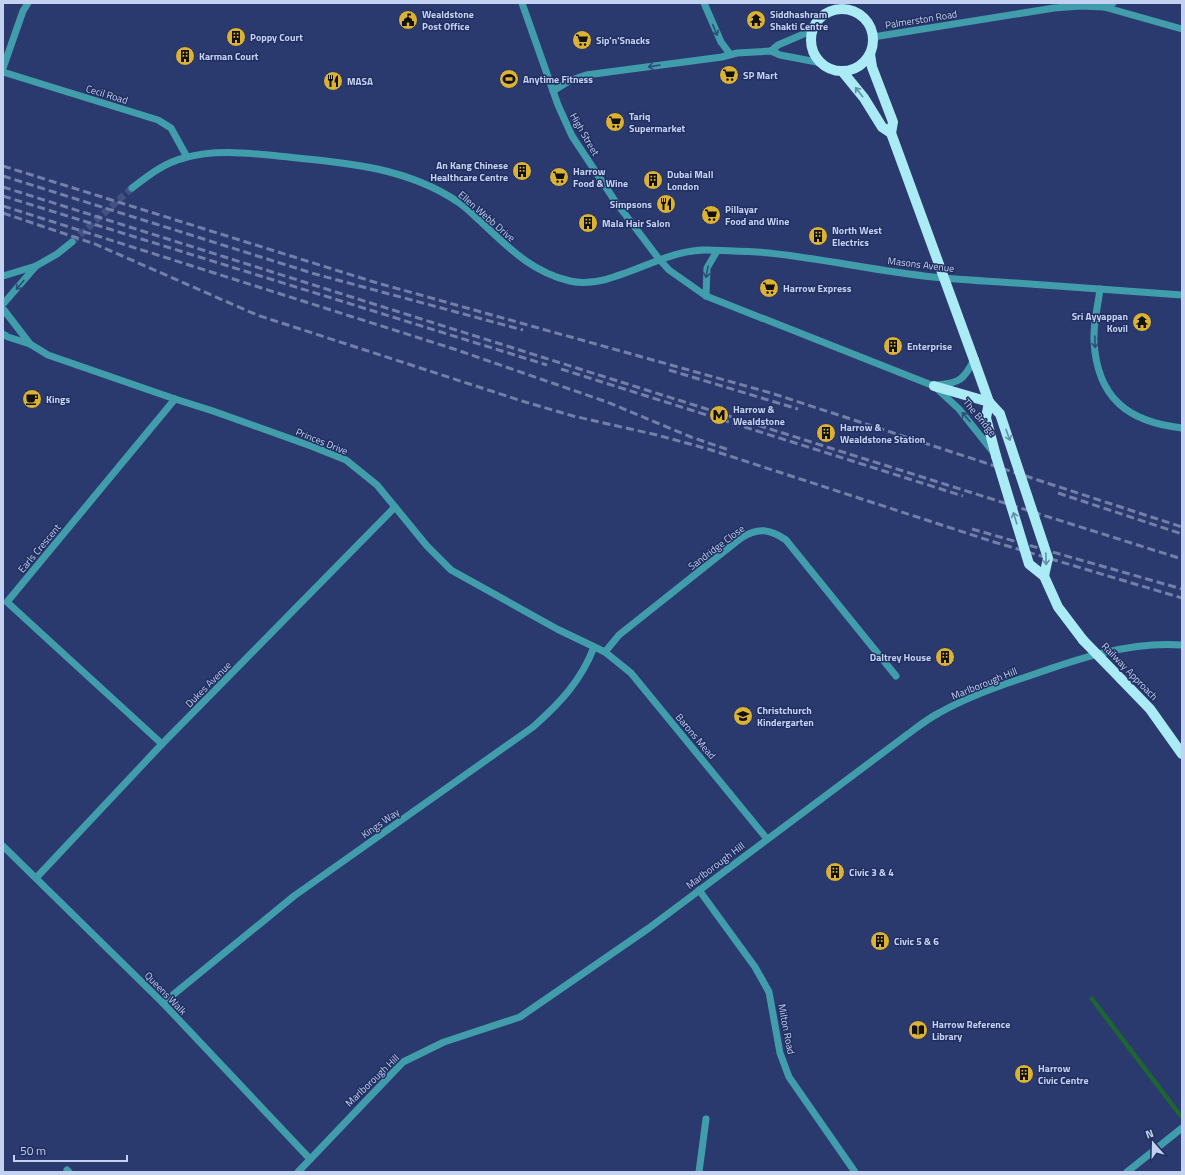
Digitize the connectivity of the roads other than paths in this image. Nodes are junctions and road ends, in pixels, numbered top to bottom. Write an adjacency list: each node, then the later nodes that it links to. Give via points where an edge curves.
1 (28, 3): 14 (street)
2 (522, 3): 17 (street, High Street)
3 (704, 3): 11 (street, one-way to 11, via 721,42)
4 (1113, 3): 6 (street, Palmerston Road)
5 (828, 7): 8 (main road); 9 (main road, via 858,13 866,20)
6 (1104, 7): 7 (street); 9 (street, Palmerston Road, via 1054,8)
7 (1182, 29)
8 (813, 30): 10 (street); 13 (main road, via 812,47)
9 (874, 37): 12 (main road)
10 (771, 51): 11 (street); 13 (street, via 780,56)
11 (730, 54): 17 (street, one-way to 17, via 586,75 569,80)
12 (870, 54): 15 (main road, via 859,66); 18 (main road, via 872,67 892,122)
13 (822, 63): 15 (main road)
14 (3, 68)
15 (842, 71): 18 (main road, one-way to 15, via 882,127)
16 (3, 72): 19 (street, Cecil Road, via 158,120 171,128)
17 (552, 90): 23 (street, High Street, via 572,136)
18 (891, 133): 32 (main road, bridge)
19 (187, 157): 20 (street, Ellen Webb Drive, via 155,170); 23 (street, Ellen Webb Drive, via 224,153 346,162 406,177 461,203 523,261 569,281 596,282)
20 (132, 188)
21 (72, 242): 24 (street)
22 (717, 251): 23 (street, Masons Avenue, via 698,250); 26 (street, Masons Avenue, via 768,253 934,277); 28 (street, one-way to 28, via 707,268)
23 (659, 259): 28 (street, The Bridge, via 680,279)
24 (36, 266): 25 (street); 29 (street, one-way to 29)
25 (3, 276)
26 (1100, 289): 27 (street, Masons Avenue); 37 (street, one-way to 37, via 1094,340 1099,373 1107,389 1126,411 1145,421)
27 (1182, 295)
28 (706, 296): 33 (street, The Bridge)
29 (3, 307): 31 (street, Princes Drive)
30 (3, 334): 31 (street, Princes Drive)
31 (30, 344): 35 (street, Princes Drive, via 48,355)
32 (974, 360): 34 (street, via 962,380); 36 (main road)
33 (934, 386): 34 (main road); 38 (street, The Bridge, one-way to 33, via 970,421)
34 (947, 387): 36 (main road)
35 (175, 399): 39 (street, Princes Drive, via 346,460 377,485); 45 (street, Earls Crescent, via 7,602)
36 (989, 402): 38 (main road, via 986,418); 40 (main road, The Bridge, one-way to 40, bridge, via 1000,414 1048,558)
37 (1182, 428)
38 (996, 456): 40 (main road, The Bridge, one-way to 38, bridge, via 1029,564)
39 (395, 507): 42 (street, Princes Drive, via 451,570); 45 (street, Dukes Avenue)
40 (1044, 576): 46 (main road, Railway Approach, bridge, via 1058,607 1083,640 1150,709)
41 (1182, 645): 47 (street, Marlborough Hill, via 1160,643 1121,649 1060,665 980,693 932,717)
42 (594, 647): 43 (street, Princes Drive); 51 (street, Kings Way, via 578,682 533,727 294,896)
43 (605, 652): 44 (street, Sandridge Close, via 619,634 741,538 757,530 767,530 786,540); 47 (street, Barons Mead, via 631,673)
44 (896, 676)
45 (162, 744): 49 (street, Dukes Avenue)
46 (1182, 754)
47 (767, 838): 50 (street, Marlborough Hill)
48 (3, 846): 49 (street, Queens Walk)
49 (37, 878): 51 (street, Queens Walk)
50 (699, 890): 54 (street, Marlborough Hill, via 649,928 520,1017 444,1042 403,1062); 57 (street, Milton Road, via 755,967 769,992 780,1053 789,1077)
51 (163, 1003): 54 (street, Queens Walk)
52 (706, 1119): 56 (street)
53 (1182, 1128): 58 (street)
54 (310, 1159): 55 (street, Marlborough Hill)
55 (298, 1172)
56 (699, 1172)
57 (855, 1172)
58 (1127, 1172)

